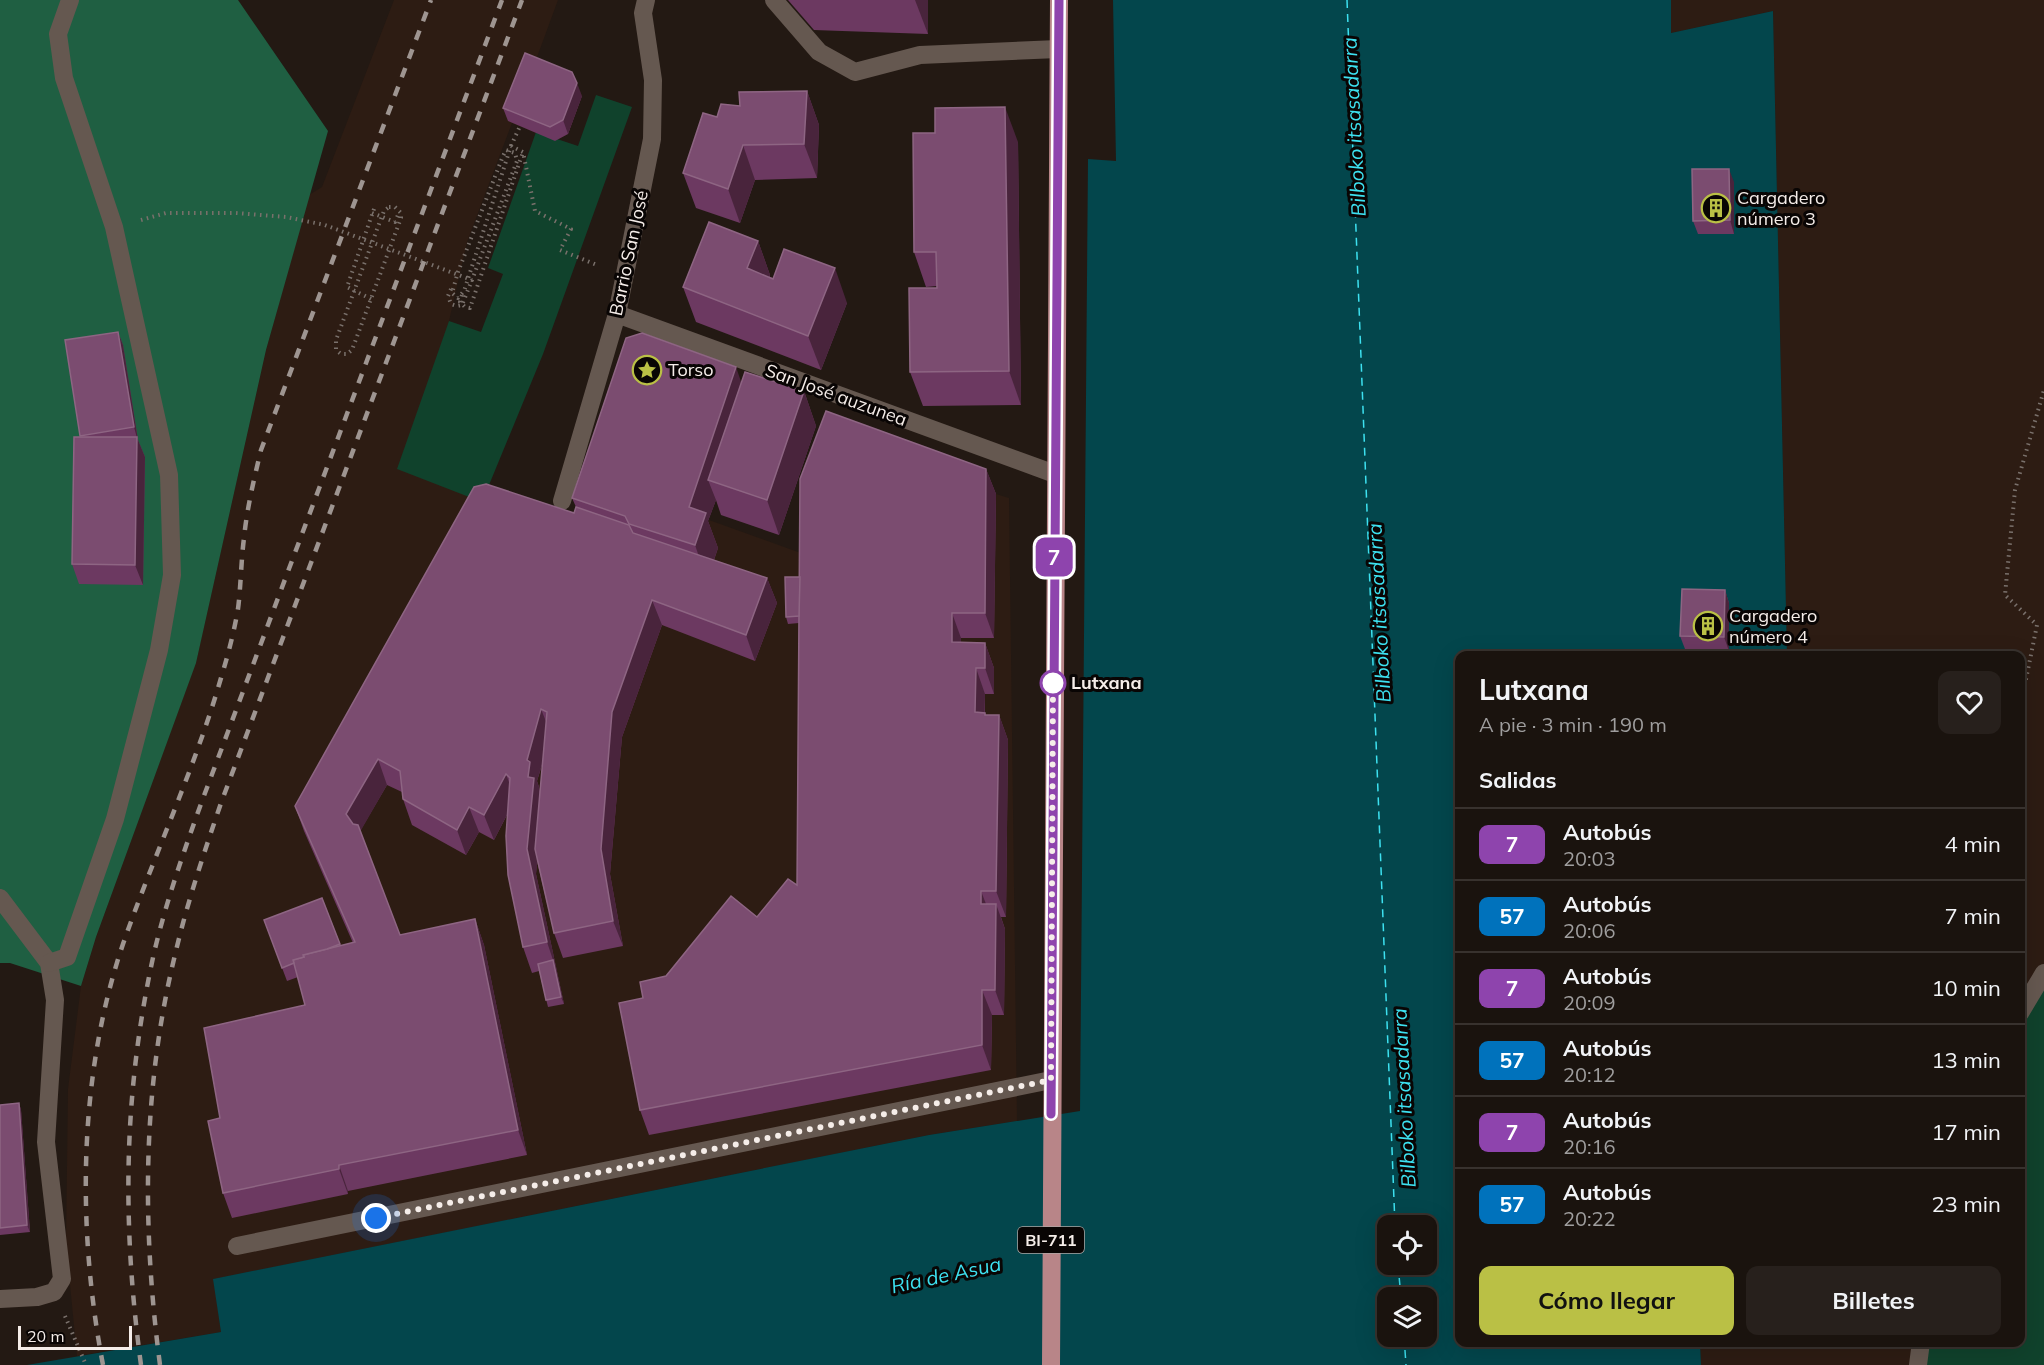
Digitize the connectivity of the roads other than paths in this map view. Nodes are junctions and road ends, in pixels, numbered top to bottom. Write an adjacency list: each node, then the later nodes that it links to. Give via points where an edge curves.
1 (70, 0): 10 (street, via 58,34 64,78 114,227 169,475 172,575 159,650 115,819 68,957)
2 (646, 0): 6 (street, Barrio San José, via 643,13 653,80 652,139)
3 (774, 0): 5 (street, via 819,52 855,72 920,55)
4 (1059, 0): 5 (main road, BI-711)
5 (1058, 49): 7 (main road, BI-711)
6 (617, 314): 7 (street, San José auzunea); 8 (street, Barrio San José)
7 (1055, 474): 13 (main road, BI-711)
8 (562, 501)
9 (0, 898): 10 (street)
10 (49, 963): 15 (street, via 55,1000 46,1142 62,1279 54,1293)
11 (2044, 973): 12 (street)
12 (2025, 1005)
13 (1051, 1080): 14 (street); 17 (main road, BI-711)
14 (237, 1246)
15 (0, 1299)
16 (1920, 1347): 18 (street)
17 (1051, 1365)
18 (1918, 1365)

